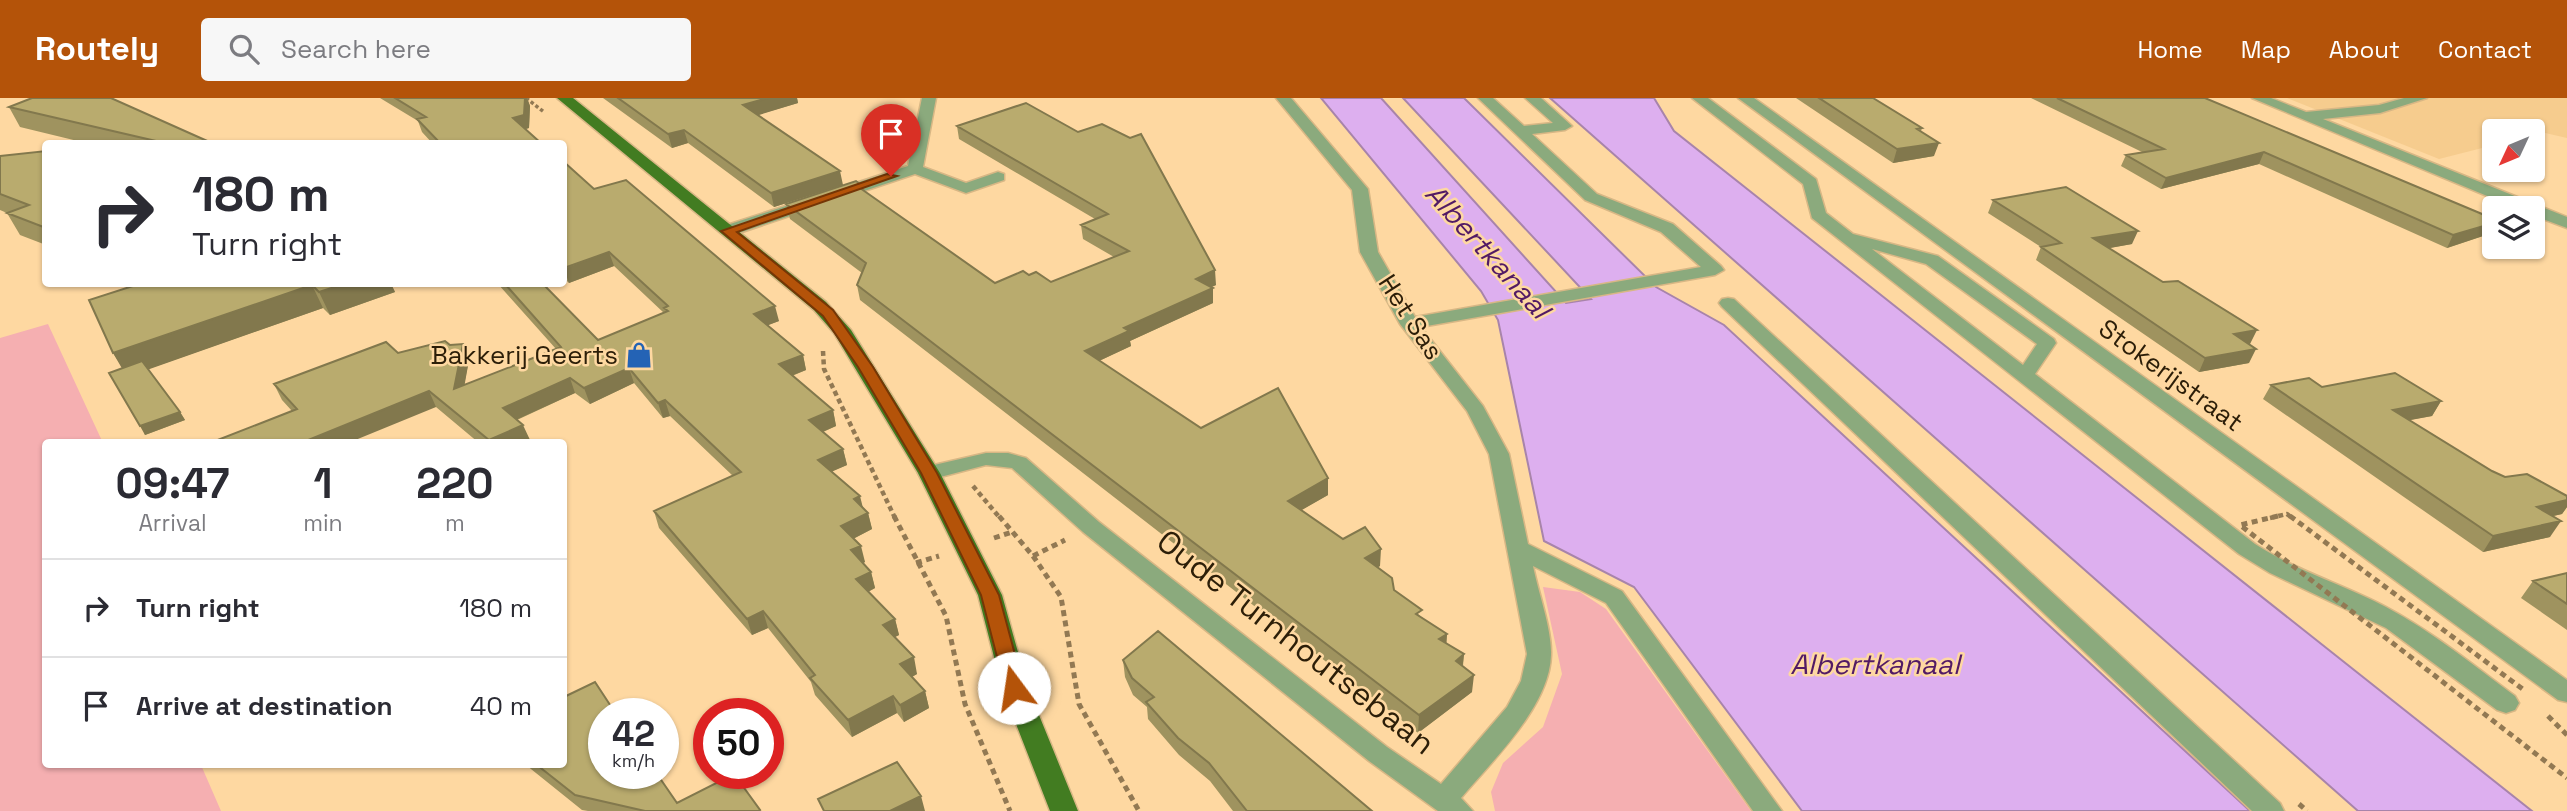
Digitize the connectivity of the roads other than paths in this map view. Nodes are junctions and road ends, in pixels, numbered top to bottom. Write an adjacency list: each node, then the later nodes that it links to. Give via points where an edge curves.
1 (564, 98): 17 (main road)
2 (929, 98): 12 (street)
3 (1283, 98): 20 (street, Het Sas, via 1360,189 1369,252)
4 (1485, 98): 11 (street)
5 (1532, 98): 11 (street, via 1565,126)
6 (1699, 98): 18 (street, via 1810,182 1815,211)
7 (1745, 98): 24 (street, Stokerijstraat)
8 (2259, 98): 10 (street)
9 (2420, 98): 10 (street, via 2379,109)
10 (2305, 117): 14 (street)
11 (1522, 131): 20 (street, via 1591,197 1667,228 1715,270)
12 (915, 169): 13 (street, via 966,188); 17 (street)
13 (998, 177)
14 (2499, 196)
15 (2545, 214): 16 (street)
16 (2567, 223)
17 (727, 231): 22 (main road, via 828,313)
18 (1846, 237): 21 (street); 21 (street, via 1932,260 2047,343)
19 (1728, 303): 29 (street)
20 (1409, 324): 23 (street, Het Sas, via 1476,410 1499,454)
21 (2025, 375): 25 (street, via 2269,565 2376,612)
22 (929, 473): 26 (street, Oude Turnhoutsebaan, via 986,459 1019,463 1091,527 1378,754); 27 (main road, via 990,595 1014,688)
23 (1519, 549): 26 (street, Het Sas, via 1539,654 1534,681); 28 (street, via 1614,597)
24 (2567, 693)
25 (2506, 703)
26 (1451, 805)
27 (1064, 811)
28 (1768, 811)
29 (2270, 811)

